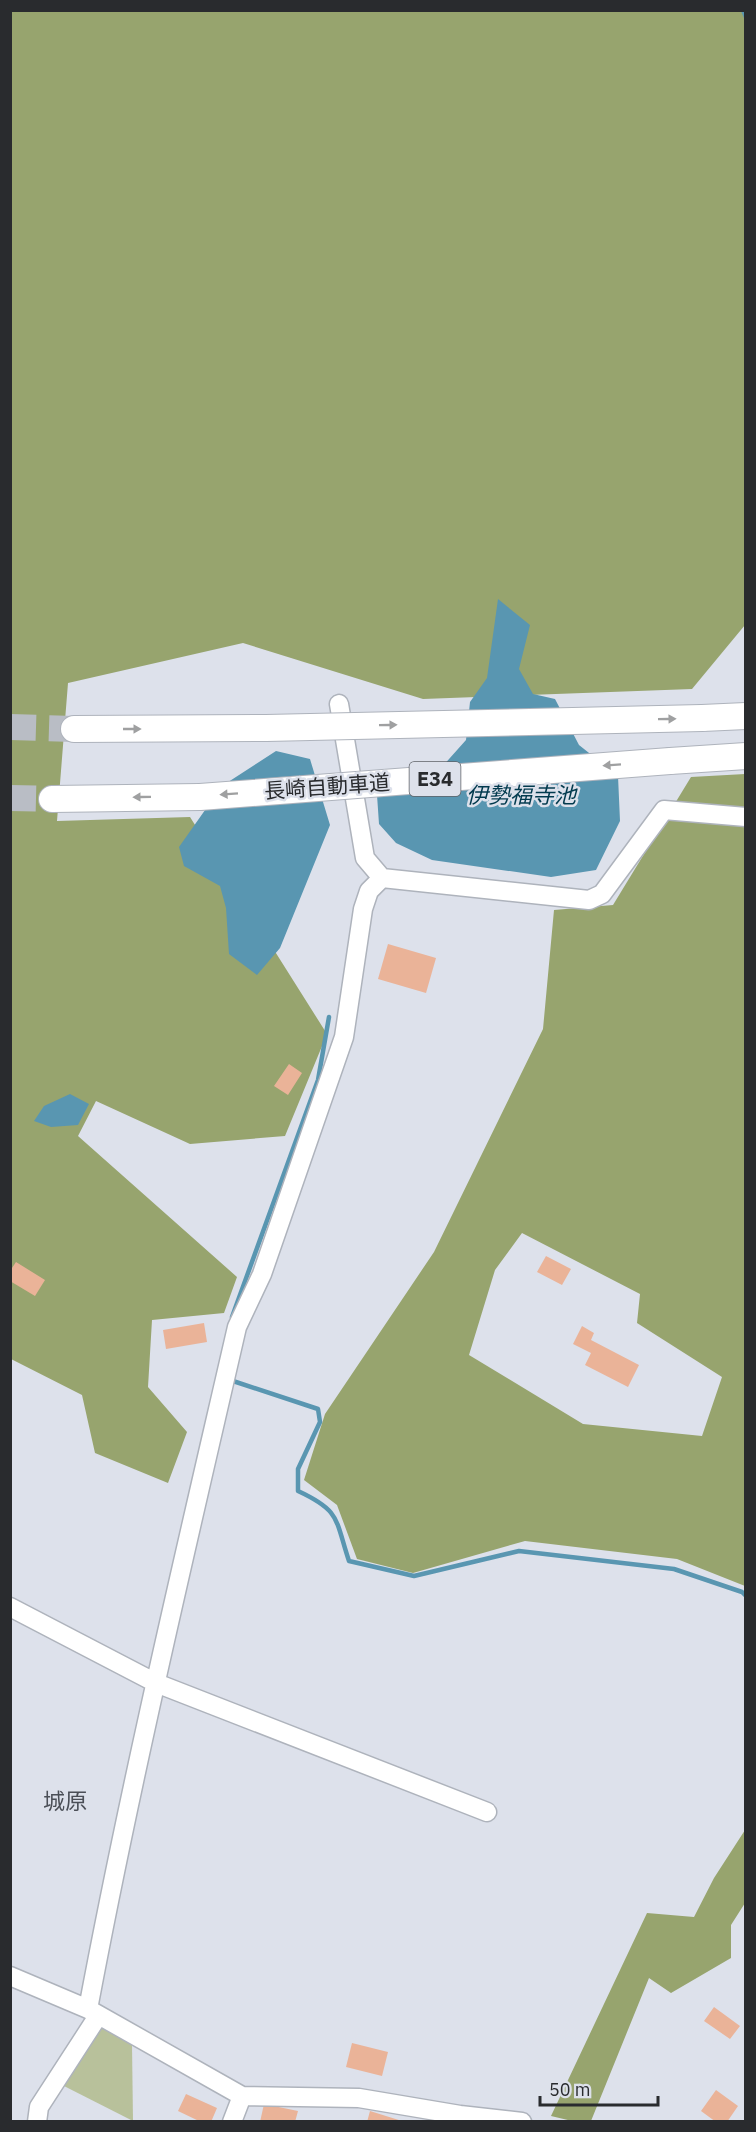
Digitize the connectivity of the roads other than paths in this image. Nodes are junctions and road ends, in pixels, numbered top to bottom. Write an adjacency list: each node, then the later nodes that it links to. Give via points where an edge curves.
1 (339, 704): 7 (street, via 365,858)
2 (746, 716): 3 (highway, one-way to 2, bridge)
3 (74, 729)
4 (746, 756): 5 (highway, 長崎自動車道 / E34, one-way to 5, bridge, via 200,797)
5 (52, 799)
6 (746, 817): 7 (street, via 664,810 602,894 589,900)
7 (382, 878): 9 (street, via 369,891 363,909 344,1037 262,1274 237,1327)
8 (10, 1608): 9 (street)
9 (156, 1683): 10 (street); 12 (street, via 106,1911)
10 (487, 1812)
11 (10, 1976): 12 (street)
12 (93, 2013): 13 (street); 14 (street, via 39,2107)
13 (242, 2096): 15 (street); 16 (street, via 359,2098)
14 (37, 2121)
15 (232, 2121)
16 (522, 2121)

